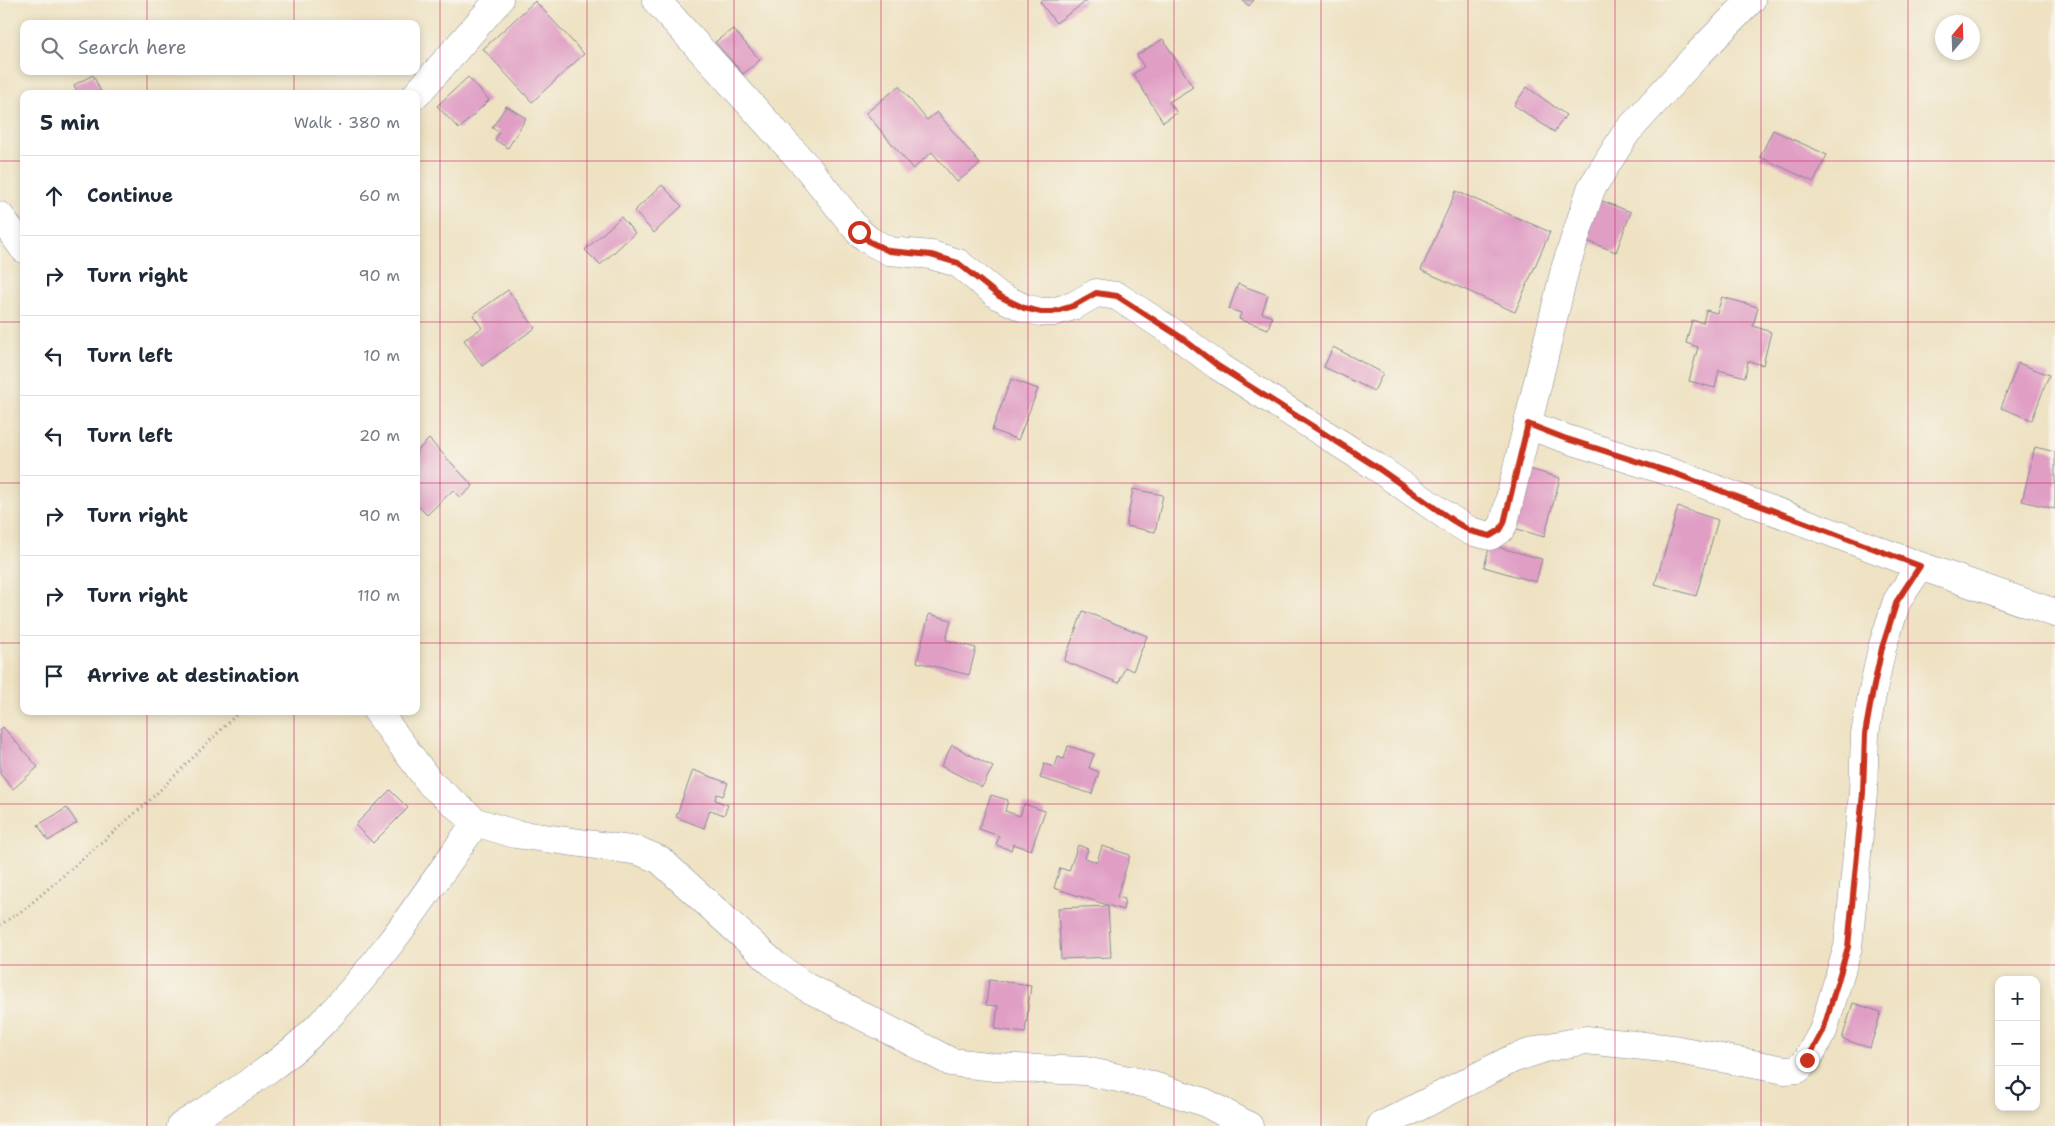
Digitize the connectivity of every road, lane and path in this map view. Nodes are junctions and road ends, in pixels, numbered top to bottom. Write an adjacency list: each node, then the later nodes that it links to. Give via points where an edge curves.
1 (499, 0): 4 (street)
2 (656, 0): 7 (street, via 870,242 889,251 931,255 958,263 999,296 1041,312 1073,306 1096,293 1117,296 1452,520 1483,535 1495,534 1504,523)
3 (1751, 0): 7 (street, via 1626,133 1591,189 1564,269)
4 (420, 90)
5 (0, 216): 6 (street)
6 (20, 244)
7 (1528, 424): 8 (street, via 1679,475)
8 (1920, 566): 9 (street); 16 (street, via 1897,601 1880,657 1865,734 1863,793 1848,947 1823,1031 1807,1060 1798,1069 1785,1070 1673,1049 1586,1040 1512,1059)
9 (2055, 613)
10 (236, 715): 13 (path, via 148,802 26,908)
11 (380, 715): 12 (street, via 431,784)
12 (476, 822): 14 (street, via 386,951 319,1027 253,1081); 15 (street, via 515,834 639,851 660,860 775,964 806,987 951,1062 1085,1071 1147,1084 1204,1102)
13 (0, 925)
14 (181, 1126)
15 (1249, 1126)
16 (1381, 1126)

